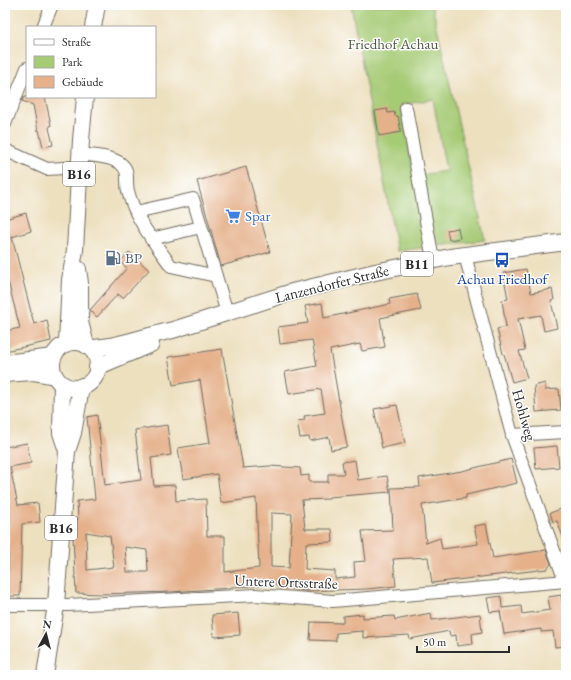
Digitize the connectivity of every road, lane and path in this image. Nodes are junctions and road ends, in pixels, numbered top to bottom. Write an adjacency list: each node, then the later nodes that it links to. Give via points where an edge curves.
1 (52, 5): 2 (street)
2 (43, 26)
3 (26, 71): 6 (street)
4 (85, 98): 8 (main road, B16)
5 (406, 108): 15 (street)
6 (5, 124)
7 (5, 150): 8 (street, via 47,169)
8 (80, 160): 9 (street, via 110,159 120,163 127,172 127,190); 13 (main road, B16)
9 (136, 212): 10 (street, via 193,199); 11 (street)
10 (201, 227): 11 (street); 16 (street)
11 (151, 239): 16 (street, via 172,266)
12 (566, 242): 14 (main road, Lanzendorfer Straße / B11)
13 (75, 250): 19 (main road, B16, via 70,280); 20 (main road, B16, via 80,283 80,322)
14 (465, 255): 15 (main road, Lanzendorfer Straße / B11); 28 (street, Hohlweg)
15 (433, 260): 17 (main road, Lanzendorfer Straße / B11, via 292,292)
16 (216, 276): 17 (street)
17 (227, 313): 18 (main road, Lanzendorfer Straße / B11)
18 (173, 330): 20 (main road, B11, via 116,346); 23 (main road, B11, via 156,342)
19 (67, 343): 20 (main road, B11, via 76,342); 21 (main road, via 58,348)
20 (88, 346): 23 (main road, via 95,355)
21 (53, 356): 22 (main road); 25 (main road, via 52,368)
22 (5, 363)
23 (97, 367): 26 (main road, via 92,379)
24 (5, 374): 25 (main road, via 33,372)
25 (58, 380): 26 (main road, via 72,387); 29 (main road, B16, via 61,433)
26 (82, 386): 29 (main road, B16, via 74,433)
27 (566, 432): 28 (street)
28 (512, 435): 30 (street, Hohlweg)
29 (67, 451): 32 (main road, B16)
30 (566, 581): 32 (street, Untere Ortsstraße, via 333,601 256,594)
31 (5, 605): 32 (street, Untere Ortsstraße)
32 (56, 605): 33 (main road, B16)
33 (45, 675)

